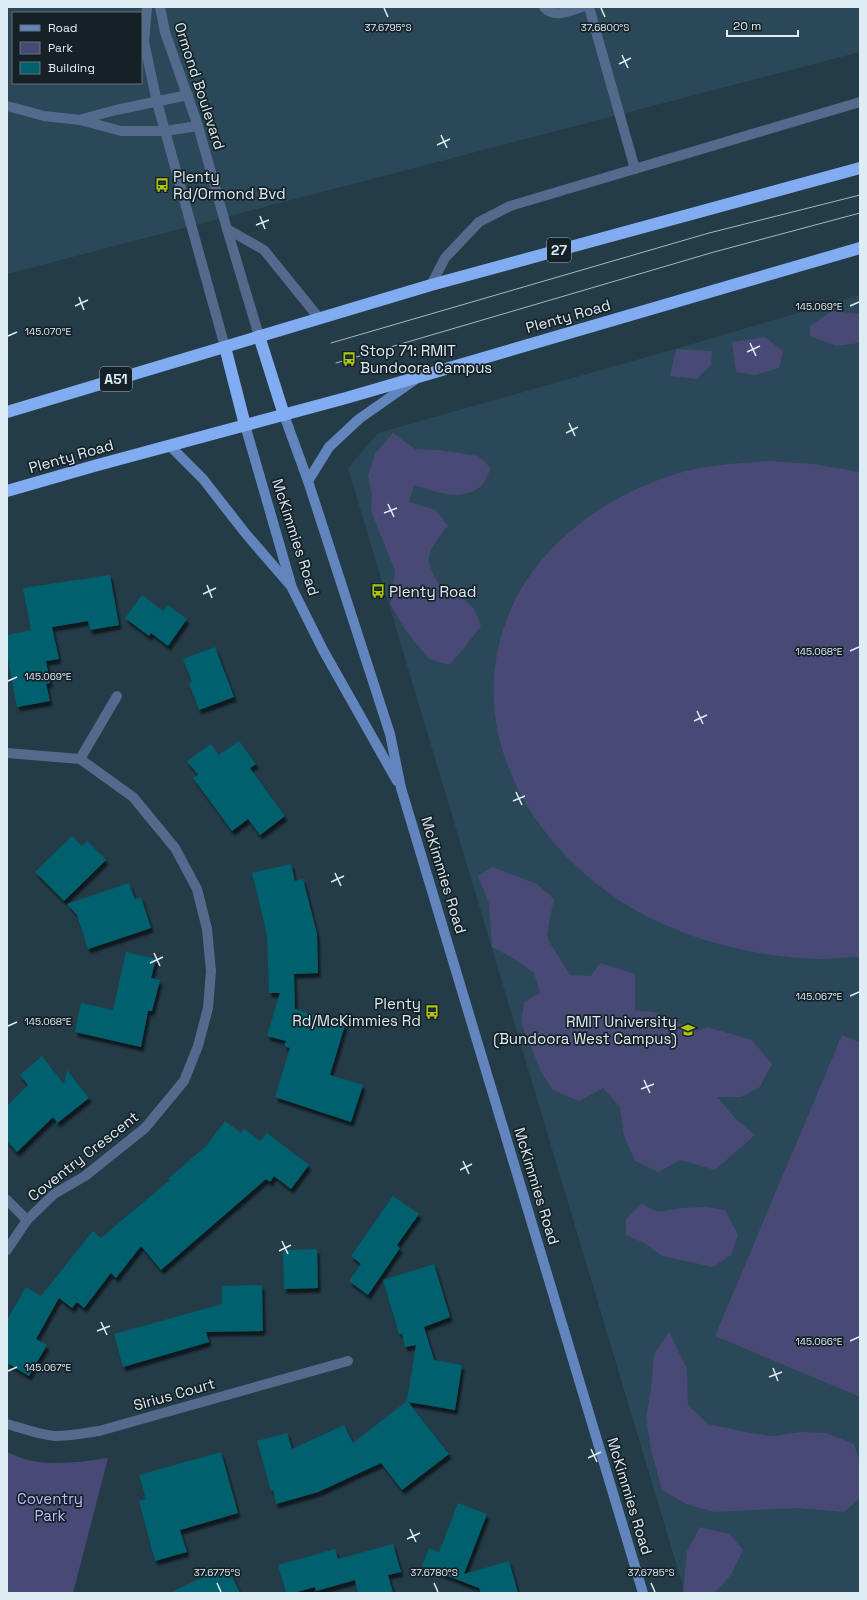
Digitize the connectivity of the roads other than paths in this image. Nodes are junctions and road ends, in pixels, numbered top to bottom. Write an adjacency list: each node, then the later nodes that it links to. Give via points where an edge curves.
1 (147, 7): 7 (street, via 144,42)
2 (160, 7): 6 (street, Ormond Boulevard, via 165,32)
3 (544, 7): 4 (street, via 548,12 557,15)
4 (582, 7)
5 (589, 7): 14 (street)
6 (188, 95): 7 (street); 11 (street, Ormond Boulevard)
7 (157, 102): 10 (street); 12 (street)
8 (860, 102): 14 (street)
9 (7, 106): 10 (street, via 44,116)
10 (80, 120): 12 (street, via 121,131)
11 (198, 126): 12 (street); 15 (street, Ormond Boulevard)
12 (166, 131): 20 (street)
13 (860, 168): 17 (highway, 27)
14 (635, 169): 17 (street, via 510,206 479,222 445,258)
15 (227, 228): 18 (street, via 264,250); 19 (street, Ormond Boulevard)
16 (860, 248): 21 (highway, Plenty Road)
17 (431, 285): 18 (highway, 27)
18 (319, 318): 19 (highway, 27)
19 (259, 336): 20 (highway, 27); 23 (highway, McKimmies Road)
20 (225, 347): 22 (highway, A51); 24 (highway, McKimmies Road)
21 (422, 375): 23 (highway, Plenty Road); 26 (main road, via 359,418 329,447)
22 (7, 412)
23 (284, 415): 24 (highway, Plenty Road); 26 (main road, McKimmies Road)
24 (245, 425): 25 (highway, Plenty Road); 28 (main road, McKimmies Road)
25 (170, 446): 27 (highway, Plenty Road); 28 (main road, via 203,479)
26 (308, 481): 32 (main road, McKimmies Road, via 390,734)
27 (7, 491)
28 (292, 588): 32 (main road, McKimmies Road, via 323,650)
29 (117, 696): 31 (street)
30 (7, 753): 31 (street, Coventry Crescent)
31 (80, 760): 34 (street, Coventry Crescent, via 133,797 175,848 197,889 207,929 211,964 208,1008 198,1046 184,1081 146,1128 85,1176 54,1194)
32 (400, 788): 38 (main road, McKimmies Road)
33 (7, 1200): 34 (street)
34 (27, 1220): 35 (street, Coventry Crescent)
35 (7, 1250)
36 (348, 1361): 37 (street, Sirius Court, via 98,1431 54,1436)
37 (7, 1424)
38 (643, 1593)

